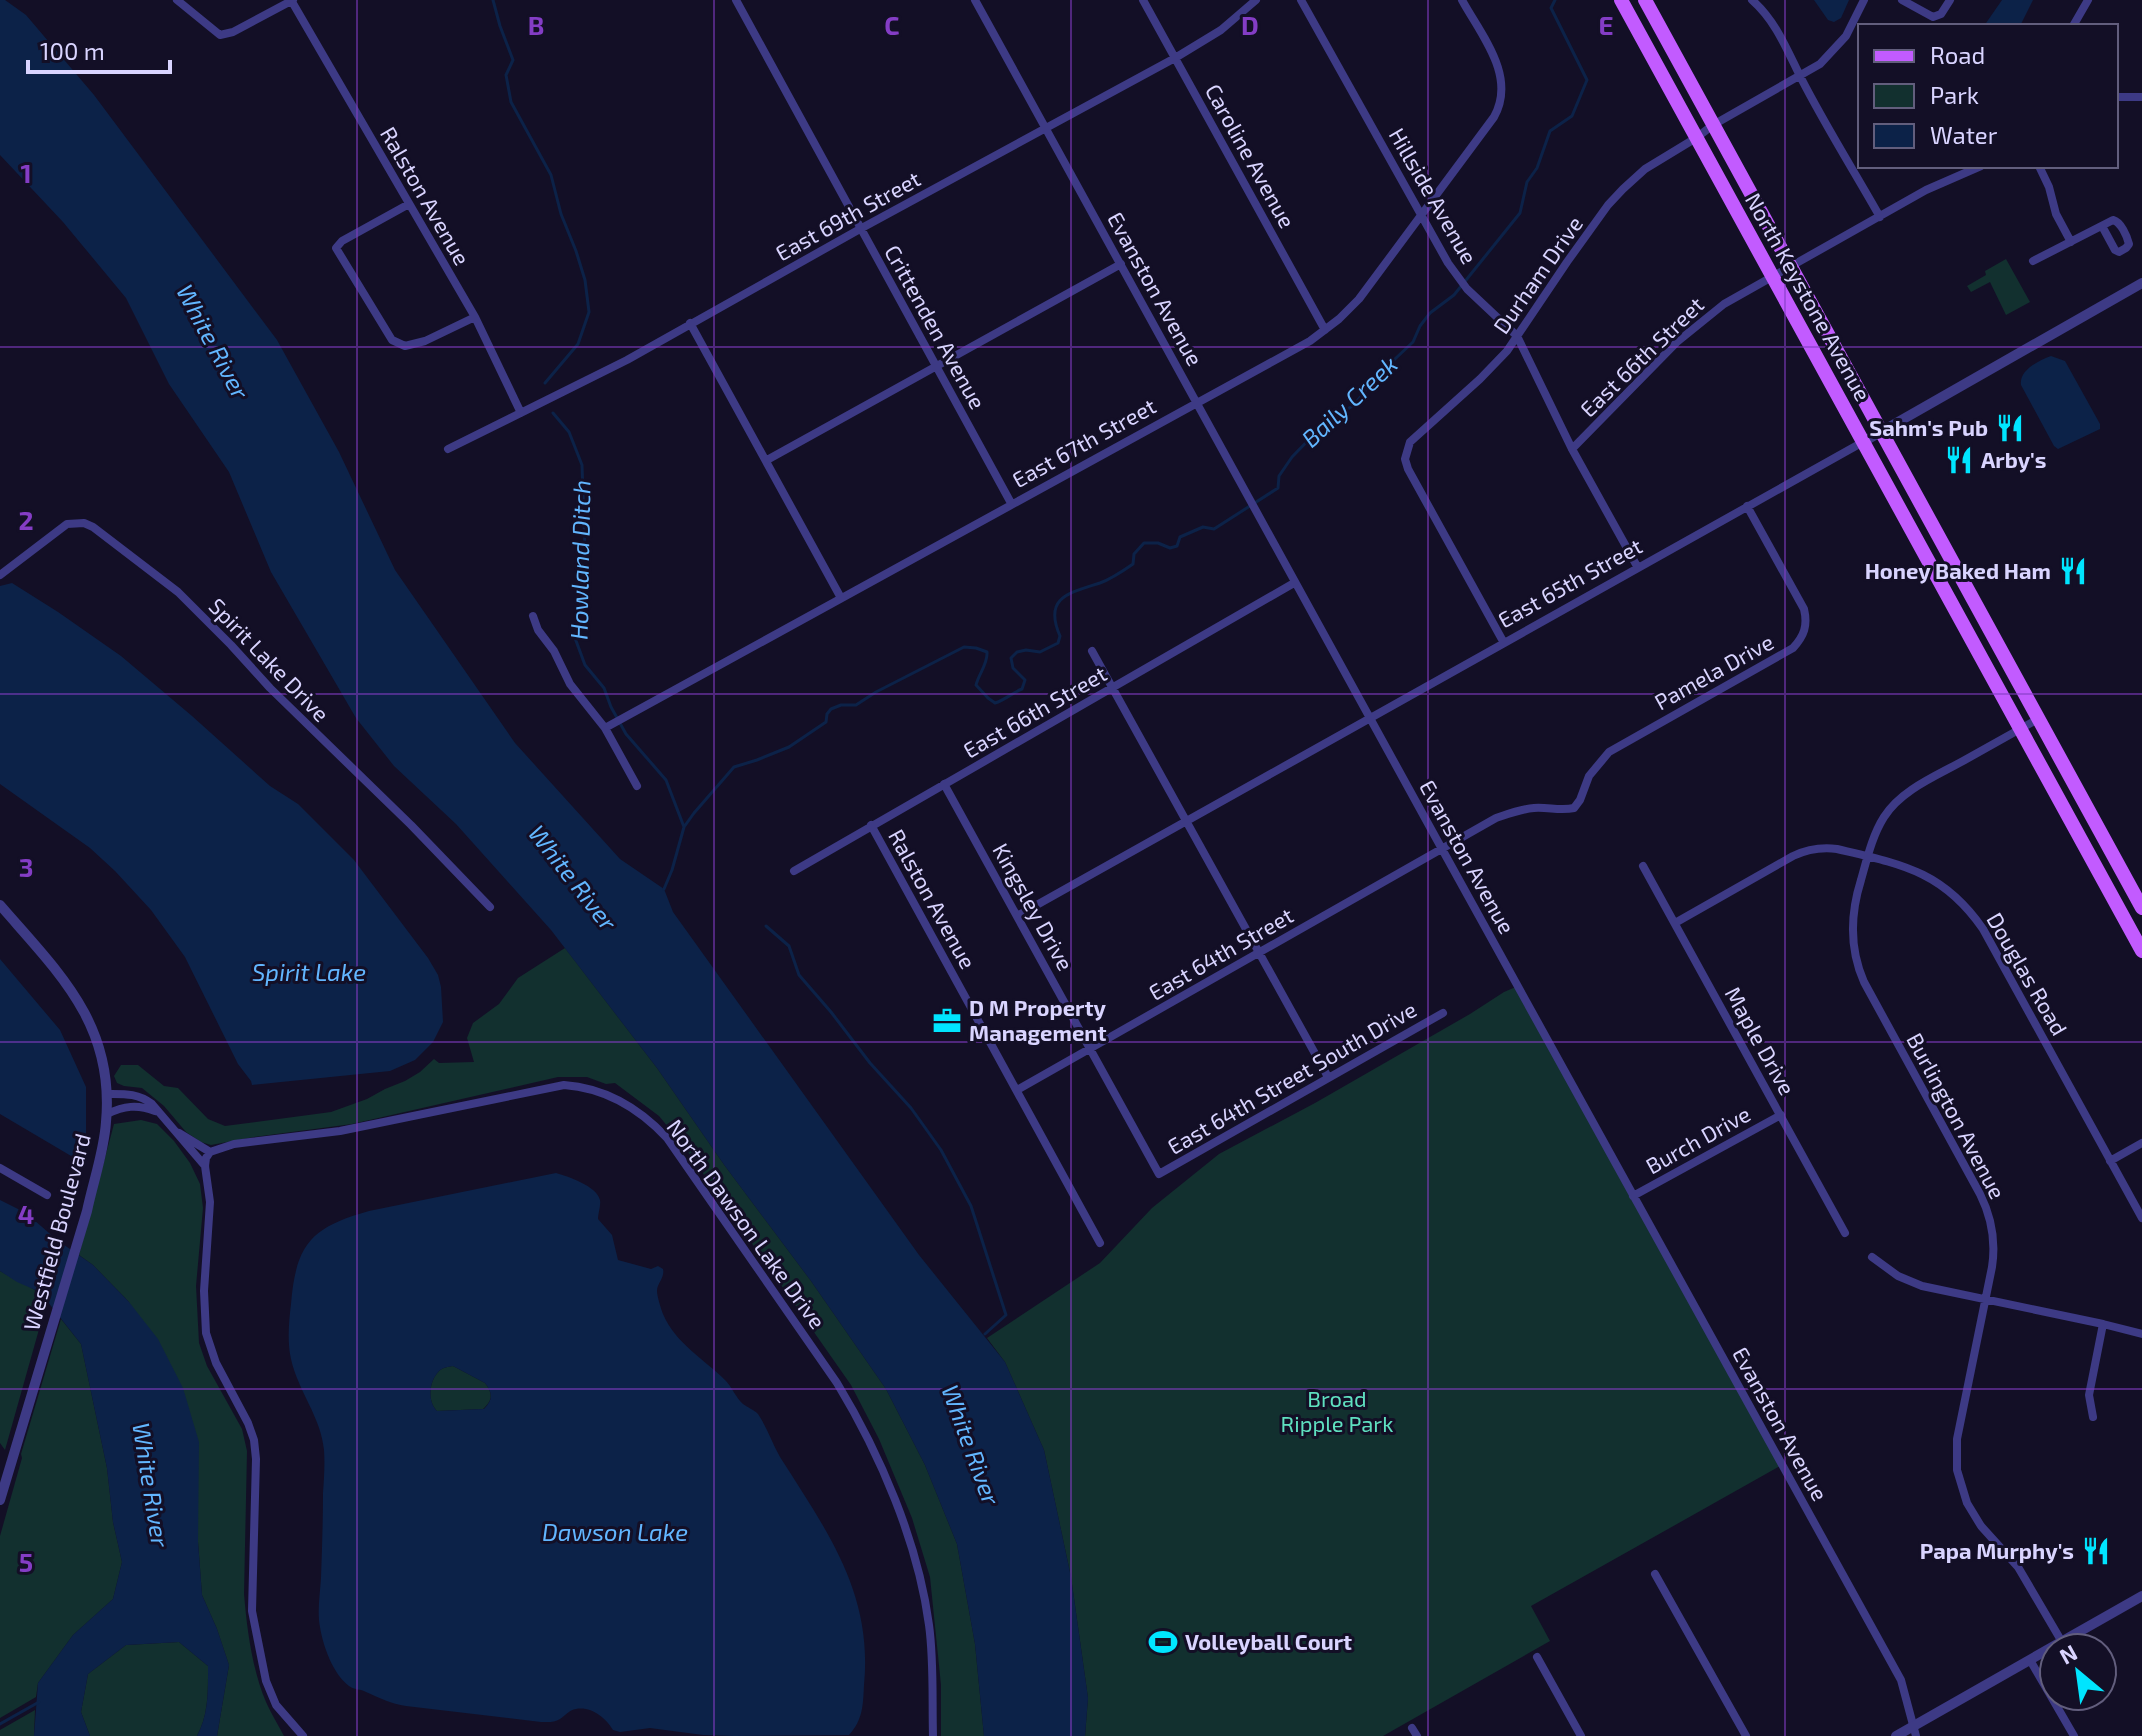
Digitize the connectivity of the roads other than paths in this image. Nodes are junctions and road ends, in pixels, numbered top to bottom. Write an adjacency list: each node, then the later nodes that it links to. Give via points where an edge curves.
1 (177, 0): 2 (street, via 220,35)
2 (292, 0): 25 (street, Ralston Avenue)
3 (736, 0): 29 (street, Crittenden Avenue)
4 (975, 0): 21 (street, Evanston Avenue)
5 (1143, 0): 17 (street, Caroline Avenue)
6 (1256, 0): 17 (street, East 69th Street, via 1221,30)
7 (1301, 0): 26 (street, Hillside Avenue)
8 (1462, 0): 26 (street, East 67th Street, via 1499,66 1502,98 1496,114)
9 (1621, 0): 22 (main road, North Keystone Avenue)
10 (1645, 0): 22 (main road, North Keystone Avenue)
11 (1752, 0): 18 (street, via 1775,25)
12 (1864, 0): 18 (street, Durham Drive, via 1841,44)
13 (1902, 0): 14 (street, via 1932,17)
14 (1950, 0)
15 (2088, 0): 16 (street)
16 (2074, 24)
17 (1175, 58): 21 (street, East 69th Street); 37 (street, Caroline Avenue)
18 (1801, 77): 22 (street, Durham Drive); 27 (street)
19 (2118, 97): 20 (street)
20 (2142, 97)
21 (1046, 129): 29 (street, East 69th Street); 32 (street, Evanston Avenue)
22 (1705, 131): 33 (main road, North Keystone Avenue); 33 (main road, North Keystone Avenue); 38 (street, Durham Drive, via 1645,169 1615,197)
23 (1976, 168): 27 (street, East 66th Street)
24 (2040, 168): 30 (street)
25 (409, 204): 35 (street, Ralston Avenue); 35 (street, via 336,248 392,340 405,346 425,341)
26 (1421, 216): 37 (street, East 67th Street, via 1359,299); 38 (street, Hillside Avenue, via 1467,289)
27 (1880, 217): 33 (street, East 66th Street)
28 (2102, 226): 30 (street)
29 (860, 229): 36 (street, East 69th Street); 39 (street, Crittenden Avenue)
30 (2071, 242): 31 (street)
31 (2033, 261)
32 (1121, 264): 39 (street); 40 (street, Evanston Avenue)
33 (1782, 272): 42 (main road, North Keystone Avenue); 43 (main road, North Keystone Avenue); 45 (street, East 66th Street, via 1698,324)
34 (2142, 283): 42 (street, East 65th Street)
35 (475, 317): 41 (street, Ralston Avenue)
36 (690, 323): 41 (street, East 69th Street); 46 (street)
37 (1325, 330): 40 (street, East 67th Street)
38 (1517, 336): 45 (street, Hillside Avenue); 54 (street, Durham Drive, via 1496,363 1416,435 1405,459)
39 (936, 366): 46 (street); 47 (street, Crittenden Avenue)
40 (1196, 402): 47 (street, East 67th Street); 51 (street, Evanston Avenue)
41 (521, 413): 44 (street, East 69th Street)
42 (1881, 432): 43 (street, East 65th Street); 58 (main road, North Keystone Avenue)
43 (1863, 442): 48 (street, East 65th Street); 60 (main road, North Keystone Avenue)
44 (448, 449)
45 (1572, 449): 49 (street, Hillside Avenue)
46 (767, 460): 52 (street)
47 (1011, 503): 52 (street, East 67th Street)
48 (1747, 506): 49 (street, East 65th Street); 65 (street, Pamela Drive, via 1804,609 1802,639 1609,752 1589,776 1577,805 1516,811)
49 (1638, 568): 54 (street, East 65th Street)
50 (0, 575): 70 (street, Spirit Lake Drive, via 67,524 93,527 178,592)
51 (1294, 583): 56 (street, East 66th Street); 57 (street, Evanston Avenue)
52 (841, 598): 59 (street, East 67th Street)
53 (533, 616): 59 (street, via 570,684)
54 (1504, 643): 57 (street, East 65th Street)
55 (1092, 651): 56 (street)
56 (1113, 689): 61 (street, East 66th Street); 63 (street)
57 (1371, 718): 63 (street, East 65th Street); 65 (street, Evanston Avenue)
58 (2038, 719): 60 (street, Burlington Avenue); 71 (main road, North Keystone Avenue)
59 (605, 728): 62 (street)
60 (2020, 729): 66 (street, Burlington Avenue, via 1901,798 1883,818); 74 (main road, North Keystone Avenue)
61 (944, 784): 64 (street, East 66th Street); 72 (street, Kingsley Drive)
62 (637, 786)
63 (1186, 821): 72 (street, East 65th Street); 75 (street)
64 (871, 825): 68 (street, East 66th Street); 79 (street, Ralston Avenue)
65 (1442, 849): 75 (street, East 64th Street); 91 (street, Evanston Avenue)
66 (1868, 856): 73 (street, Douglas Road, via 1828,848 1802,852); 87 (street, Douglas Road, via 1933,879 1973,914); 96 (street, Burlington Avenue, via 1853,909 1856,961 1987,1210 1994,1245)
67 (1643, 866): 73 (street, Maple Drive)
68 (794, 871)
69 (0, 905): 80 (street, Westfield Boulevard, via 81,1003 99,1048)
70 (490, 907)
71 (2142, 908)
72 (1017, 916): 77 (street, Kingsley Drive)
73 (1675, 923): 83 (street, Maple Drive)
74 (2140, 944)
75 (1259, 953): 77 (street, East 64th Street); 78 (street)
76 (1443, 1013): 78 (street, East 64th Street South Drive)
77 (1090, 1049): 79 (street, East 64th Street); 89 (street, Kingsley Drive)
78 (1328, 1077): 89 (street, East 64th Street South Drive)
79 (1017, 1090): 94 (street, Ralston Avenue)
80 (107, 1094): 81 (street, via 143,1097); 82 (street, Westfield Boulevard)
81 (154, 1107): 82 (street, via 133,1106); 84 (street)
82 (107, 1114): 100 (street, Westfield Boulevard, via 87,1211)
83 (1781, 1115): 91 (street, Burch Drive); 93 (street, Maple Drive)
84 (175, 1130): 86 (street); 86 (street)
85 (2142, 1143): 87 (street)
86 (207, 1159): 109 (street, via 206,1333 256,1450 253,1621 272,1698); 110 (street, North Dawson Lake Drive, via 234,1144 340,1131 564,1085 603,1093 642,1115 677,1152 837,1383 877,1460 922,1585 929,1626)
87 (2110, 1161): 92 (street, Douglas Road)
88 (0, 1168): 90 (street)
89 (1159, 1174)
90 (47, 1195)
91 (1633, 1196): 108 (street, Evanston Avenue, via 1901,1680)
92 (2142, 1218)
93 (1845, 1233)
94 (1100, 1243)
95 (1872, 1257): 96 (street, via 1922,1286)
96 (1985, 1300): 97 (street); 103 (street, Burlington Avenue, via 1957,1439 1957,1474 1975,1518 2018,1567)
97 (2103, 1324): 98 (street); 99 (street, via 2089,1395)
98 (2142, 1334)
99 (2093, 1417)
100 (0, 1500)
101 (1655, 1574): 112 (street)
102 (2142, 1596): 104 (street)
103 (2056, 1632)
104 (2079, 1632)
105 (2038, 1656): 107 (street)
106 (1537, 1657): 111 (street)
107 (2030, 1660): 108 (street); 114 (street)
108 (1915, 1731): 113 (street)
109 (303, 1736)
110 (933, 1736)
111 (1581, 1736)
112 (1746, 1736)
113 (1896, 1736)
114 (2074, 1736)

